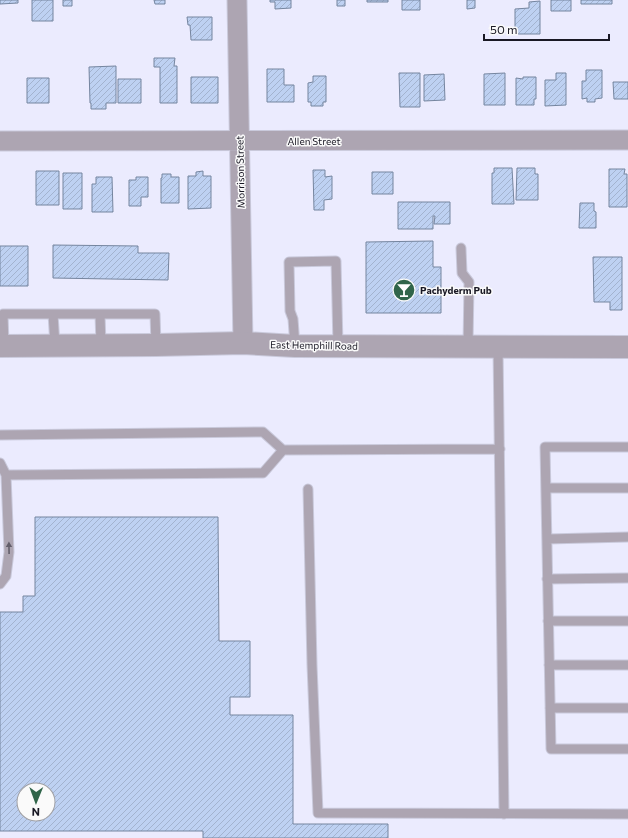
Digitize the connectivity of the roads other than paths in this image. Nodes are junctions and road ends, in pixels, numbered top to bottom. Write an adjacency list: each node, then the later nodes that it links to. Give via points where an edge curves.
1 (237, 0): 3 (street, Morrison Street)
2 (628, 140): 3 (street, Allen Street)
3 (239, 141): 4 (street, Allen Street); 8 (street, Morrison Street)
4 (0, 142)
5 (461, 248): 15 (lane, via 462,274 469,282)
6 (53, 314): 7 (lane); 9 (lane); 12 (lane, via 3,314)
7 (100, 314): 10 (lane); 11 (lane, via 155,314)
8 (243, 343): 11 (street, East Hemphill Road); 13 (street, East Hemphill Road)
9 (55, 345): 10 (street, East Hemphill Road); 12 (street, East Hemphill Road)
10 (101, 345): 11 (street, East Hemphill Road)
11 (156, 345)
12 (2, 346)
13 (294, 346): 14 (street, East Hemphill Road); 14 (lane, via 293,318 290,311 290,262 336,261)
14 (338, 346): 15 (street, East Hemphill Road)
15 (468, 346): 16 (street, East Hemphill Road)
16 (498, 346): 17 (street, East Hemphill Road); 20 (lane)
17 (628, 347)
18 (0, 435): 21 (lane, via 263,432)
19 (628, 447): 24 (lane, via 545,447)
20 (500, 449): 21 (lane); 39 (lane)
21 (283, 450): 23 (lane, via 263,473)
22 (0, 463): 23 (lane)
23 (6, 475): 31 (lane, one-way to 23, via 6,576 9,552)
24 (546, 488): 25 (lane); 28 (lane)
25 (628, 488)
26 (308, 489): 39 (lane, via 318,813)
27 (628, 537): 28 (lane)
28 (547, 539): 30 (lane)
29 (628, 578): 30 (lane)
30 (547, 579): 32 (lane)
31 (0, 584)
32 (548, 621): 33 (lane); 34 (lane)
33 (628, 621)
34 (549, 665): 35 (lane); 36 (lane)
35 (628, 665)
36 (550, 708): 37 (lane); 38 (lane, via 551,749)
37 (628, 708)
38 (628, 749)
39 (504, 814): 40 (lane)
40 (628, 814)

